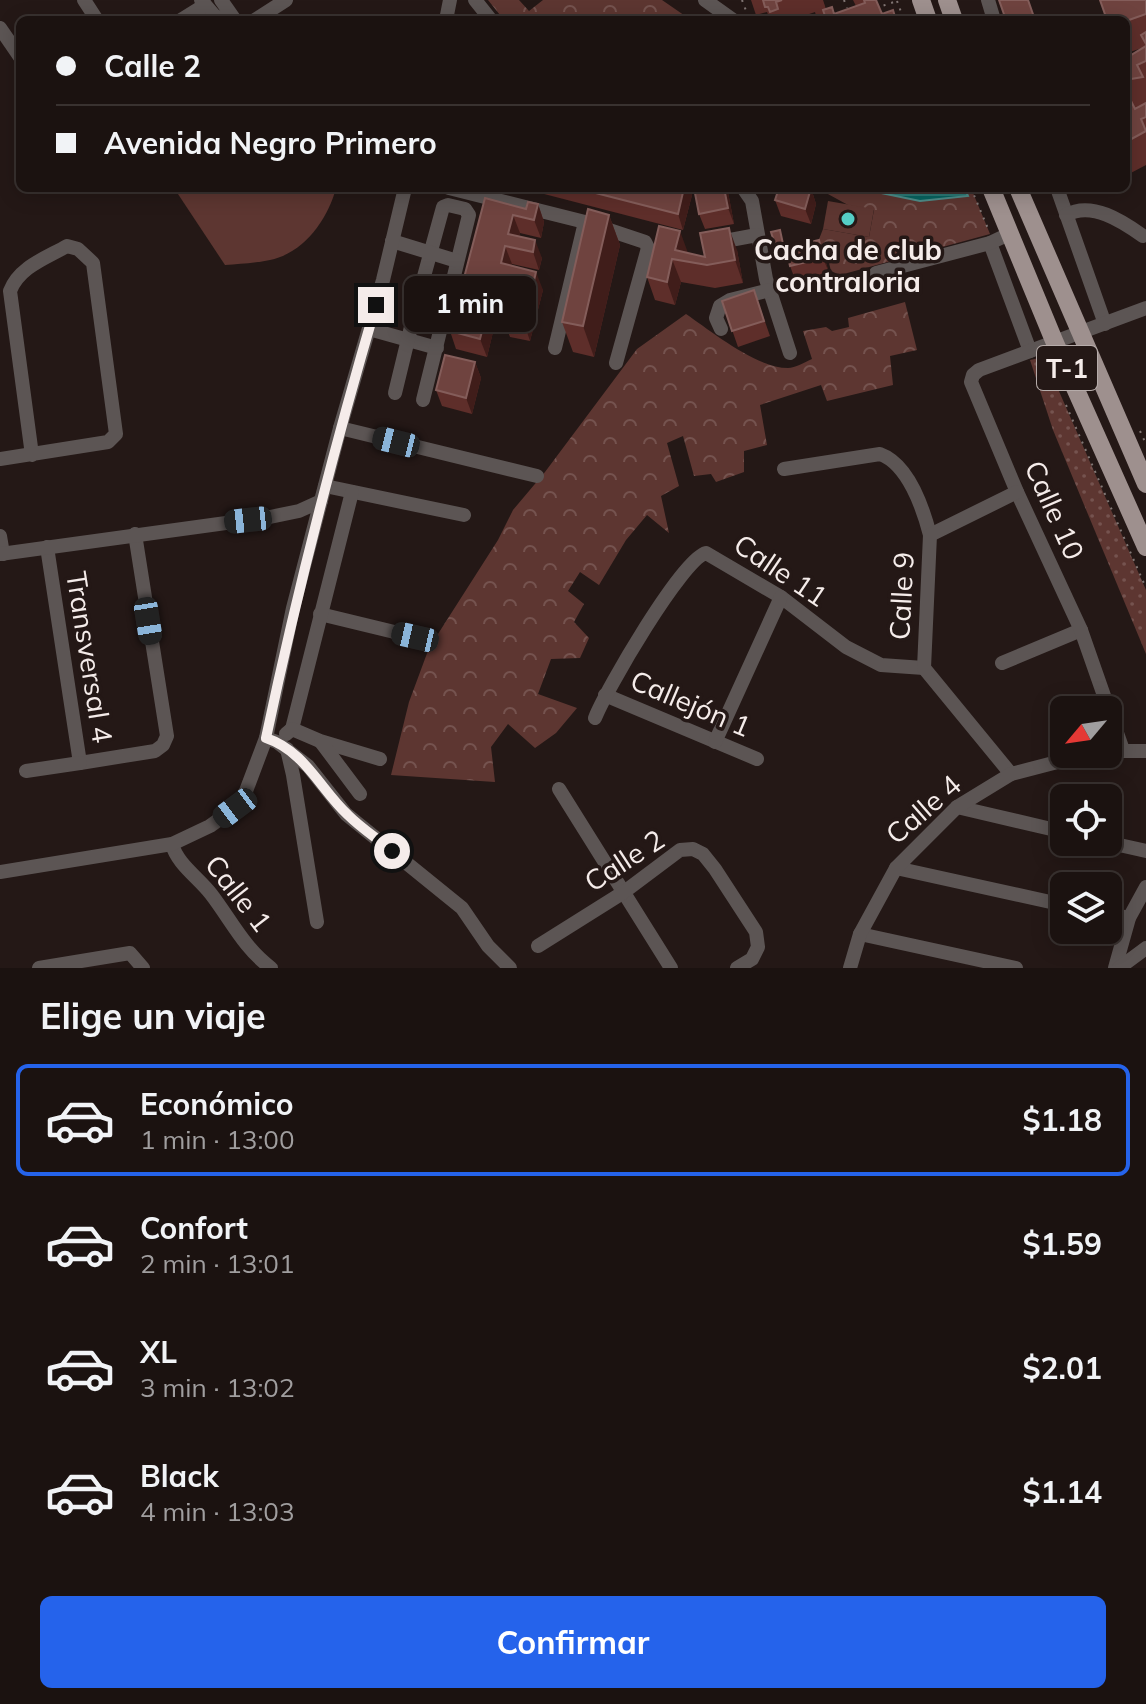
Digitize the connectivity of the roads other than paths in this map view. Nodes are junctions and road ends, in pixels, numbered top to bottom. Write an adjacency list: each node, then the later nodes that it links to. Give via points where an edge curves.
1 (286, 0): 6 (street)
2 (475, 0): 7 (street)
3 (705, 0): 8 (street)
4 (203, 2): 5 (street)
5 (186, 16)
6 (261, 16)
7 (488, 16)
8 (727, 16)
9 (0, 28): 10 (street)
10 (16, 51)
11 (404, 192): 22 (street)
12 (465, 192): 18 (street)
13 (746, 192): 19 (street)
14 (992, 192): 21 (main road, T-1)
15 (1020, 192): 36 (main road, T-1)
16 (1058, 192): 17 (street)
17 (1066, 215): 20 (street, via 1088,209 1118,219); 33 (street)
18 (585, 222): 40 (street); 43 (street, via 645,242 648,248)
19 (757, 235): 23 (street); 29 (street)
20 (1143, 236)
21 (998, 239): 26 (street); 27 (main road, T-1); 28 (street)
22 (392, 241): 24 (street); 34 (street)
23 (711, 243)
24 (431, 253): 25 (street); 25 (street, via 423,280 429,286 449,288); 25 (street, via 443,207 465,209 469,215)
25 (457, 261)
26 (876, 273)
27 (1026, 273): 28 (street); 38 (main road, T-1)
28 (1005, 282): 41 (street)
29 (770, 290): 35 (street, via 720,306 716,318); 42 (street)
30 (419, 294): 37 (street)
31 (446, 307): 39 (street)
32 (1146, 308): 33 (street, Calle 10)
33 (1105, 324): 36 (street, Calle 10)
34 (369, 329): 37 (street); 46 (street)
35 (721, 329)
36 (1079, 333): 38 (street, Calle 10); 51 (main road, T-1)
37 (408, 340): 39 (street); 44 (street)
38 (1055, 343): 41 (street, Calle 10); 60 (main road, T-1)
39 (437, 348): 45 (street)
40 (555, 348)
41 (1030, 351): 53 (street, Calle 10, via 979,370 971,382)
42 (790, 353)
43 (616, 363)
44 (395, 393)
45 (423, 400)
46 (340, 428): 50 (street); 54 (street)
47 (32, 455): 47 (street, via 108,442 116,434 93,263 67,246 22,272 10,291); 48 (street)
48 (0, 459)
49 (784, 469): 57 (street, via 880,454 891,458 925,515)
50 (537, 476)
51 (1146, 484)
52 (352, 492): 54 (street); 55 (street); 63 (street)
53 (1017, 492): 57 (street, Calle 9); 64 (street, Calle 10)
54 (323, 494): 56 (street, via 299,511); 74 (street, via 293,608)
55 (464, 515)
56 (135, 534): 59 (street); 79 (street, Transversal 4, via 167,736 155,751)
57 (930, 535): 67 (street, Calle 9)
58 (0, 536): 61 (street)
59 (47, 547): 61 (street); 79 (street, Transversal 4)
60 (1146, 547)
61 (1, 554)
62 (781, 597): 67 (street, Calle 11, via 846,647 881,665); 68 (street, Calle 11, via 715,556 697,555); 73 (street)
63 (320, 614): 65 (street); 71 (street)
64 (1081, 630): 66 (street); 69 (street, Calle 10)
65 (415, 637)
66 (1002, 663)
67 (924, 668): 82 (street, Calle 9)
68 (605, 695): 70 (street, Calle 11); 73 (street, Callejón 1)
69 (1100, 696)
70 (595, 718)
71 (292, 729): 72 (street); 74 (street)
72 (320, 741): 77 (street); 84 (street)
73 (715, 742): 78 (street, Callejón 1)
74 (276, 743): 87 (street, via 235,808); 97 (street, via 293,775); 104 (street, via 308,766 346,814 462,908)
75 (1122, 750): 76 (street)
76 (1146, 751)
77 (380, 759)
78 (757, 759)
79 (80, 763): 81 (street)
80 (1050, 764): 82 (street, Calle 4)
81 (26, 771)
82 (1011, 774): 85 (street, Calle 4)
83 (559, 789): 93 (street)
84 (360, 794)
85 (957, 807): 86 (street); 90 (street, Calle 4)
86 (1050, 829)
87 (172, 844): 91 (street); 103 (street, Calle 1, via 175,855 212,895 254,955)
88 (1122, 846): 89 (street)
89 (1146, 851)
90 (896, 868): 94 (street); 98 (street, Calle 4)
91 (0, 872)
92 (1146, 887): 96 (street)
93 (624, 892): 99 (street, Calle 2); 105 (street); 106 (street, Calle 2, via 680,850 703,854 756,932 758,947 752,959)
94 (1050, 902)
95 (1122, 917): 96 (street)
96 (1129, 918): 109 (street)
97 (317, 922)
98 (860, 934): 107 (street, Calle 4); 108 (street)
99 (538, 946)
100 (1146, 948): 109 (street)
101 (39, 968): 102 (street, via 130,953)
102 (143, 968)
103 (271, 968)
104 (510, 968)
105 (671, 968)
106 (737, 968)
107 (850, 968)
108 (1016, 968)
109 (1117, 968)

